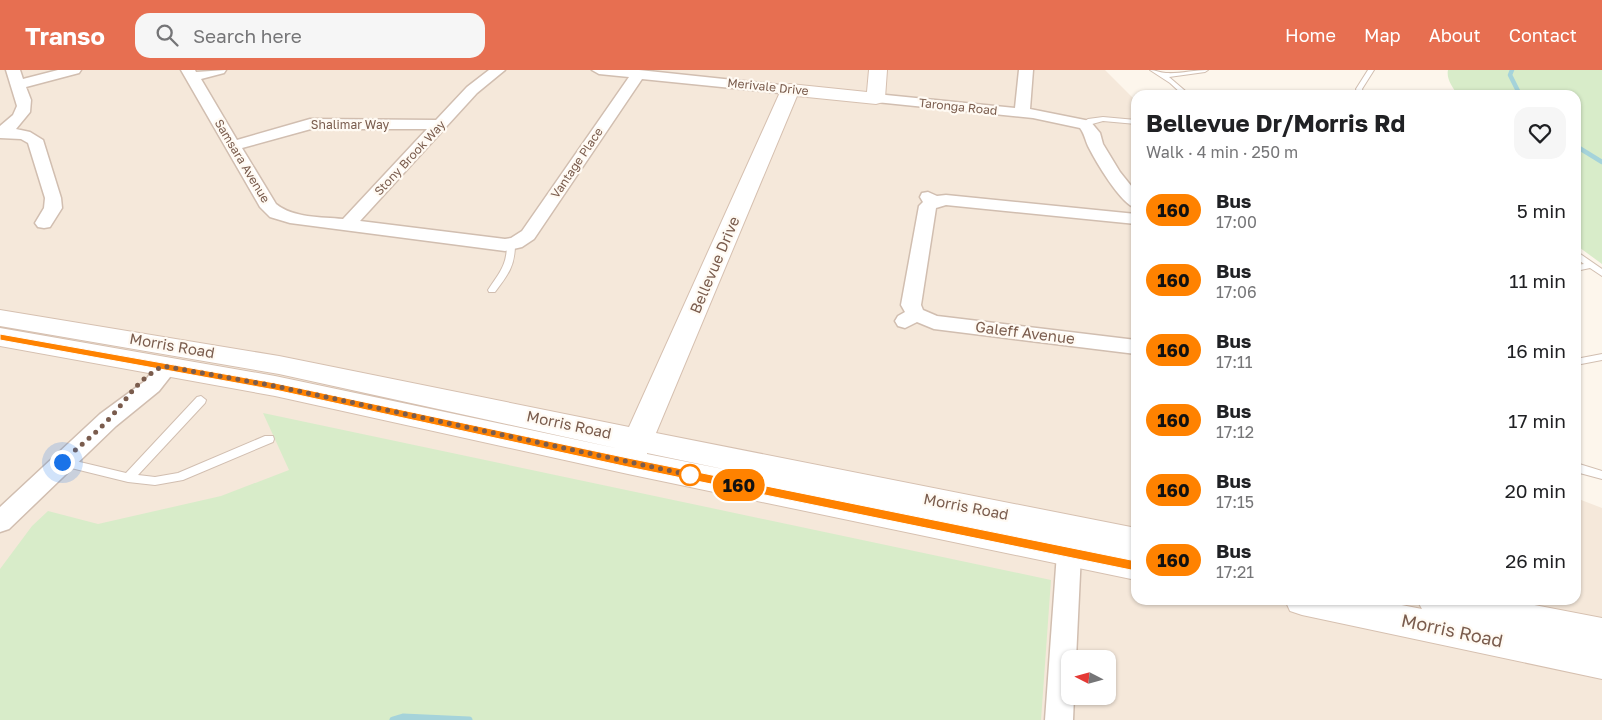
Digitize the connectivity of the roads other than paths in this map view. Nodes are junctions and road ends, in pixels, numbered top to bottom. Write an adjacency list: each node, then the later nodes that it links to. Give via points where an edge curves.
1 (74, 70): 15 (street)
2 (219, 70): 11 (street)
3 (484, 70): 16 (street, Stony Brook Way)
4 (498, 70): 16 (street, Stony Brook Way)
5 (599, 70): 12 (street, Merivale Drive)
6 (878, 70): 20 (street)
7 (1026, 70): 21 (street)
8 (1153, 70): 14 (lane)
9 (1205, 70): 14 (lane)
10 (1371, 70): 19 (lane)
11 (190, 74): 27 (street, Samsara Avenue)
12 (638, 74): 13 (street, Merivale Drive); 32 (street, Vantage Place, via 528,235)
13 (719, 76): 17 (street, Merivale Drive)
14 (1161, 76): 18 (lane)
15 (15, 77): 26 (street, via 24,112 17,122)
16 (472, 90): 24 (street, Stony Brook Way)
17 (790, 90): 20 (street, Merivale Drive); 46 (street, Bellevue Drive)
18 (1180, 90)
19 (1360, 90)
20 (870, 98): 21 (street, Taronga Road)
21 (1022, 113): 22 (street, Taronga Road)
22 (1091, 122): 23 (lane, Taronga Road, via 1103,119); 25 (lane, Taronga Road); 28 (street, via 1090,130 1100,150)
23 (1131, 122)
24 (440, 125): 27 (street, Shalimar Way, via 310,124); 31 (street, Stony Brook Way)
25 (1131, 126)
26 (1, 133): 30 (street, via 26,135 35,140 53,198 53,208)
27 (233, 146): 31 (street, Samsara Avenue, via 272,211 290,218)
28 (1131, 197)
29 (1131, 218): 40 (street, Galeff Avenue, via 930,200 910,318)
30 (44, 223)
31 (347, 225): 32 (street)
32 (511, 244): 37 (lane, via 510,265)
33 (1581, 257): 34 (lane)
34 (1592, 265): 35 (lane); 36 (lane)
35 (1581, 267)
36 (1602, 273)
37 (492, 290)
38 (0, 318): 41 (street, Morris Road)
39 (0, 337): 41 (street, Morris Road)
40 (1131, 346)
41 (172, 356): 46 (street, Morris Road, via 275,386); 47 (street, via 152,386)
42 (1602, 357): 43 (lane)
43 (1581, 361)
44 (201, 400): 50 (lane)
45 (269, 439): 50 (lane, via 173,478 145,482)
46 (633, 451): 54 (street, Morris Road)
47 (62, 462): 50 (lane); 51 (street)
48 (1581, 468): 49 (lane)
49 (1602, 474)
50 (128, 478)
51 (38, 488): 52 (street); 53 (street)
52 (0, 522)
53 (0, 536)
54 (1070, 540): 55 (street, Morris Road); 56 (street, Morris Road); 62 (street)
55 (1131, 541)
56 (1131, 564)
57 (1350, 605): 59 (street, Morris Road)
58 (1459, 605): 60 (street, Morris Road)
59 (1397, 610): 61 (street, Morris Road)
60 (1602, 634)
61 (1602, 662)
62 (1058, 720)

